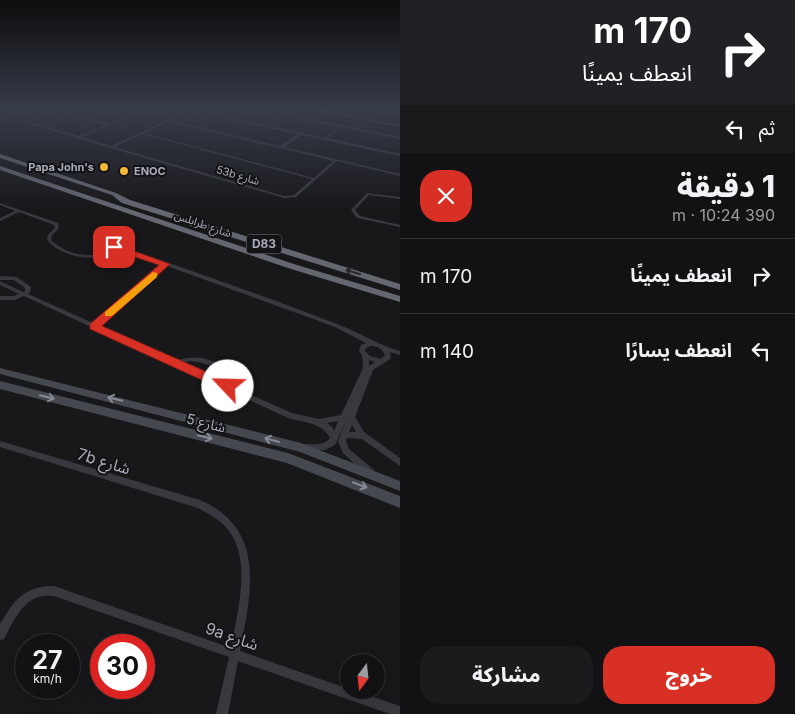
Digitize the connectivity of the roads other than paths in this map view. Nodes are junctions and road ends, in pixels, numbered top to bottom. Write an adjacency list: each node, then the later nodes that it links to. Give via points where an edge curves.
1 (98, 143): 7 (street, 53b شارع)
2 (119, 143): 7 (street)
3 (180, 143): 16 (street)
4 (261, 143): 8 (street)
5 (287, 143): 8 (street)
6 (347, 143): 9 (street)
7 (111, 147): 16 (street, 53b شارع, via 284,198 297,195)
8 (280, 148): 11 (street)
9 (400, 154)
10 (0, 156): 19 (highway, via 114,194)
11 (335, 161): 15 (street); 16 (street)
12 (0, 162): 19 (highway, شارع طرابلس / D83)
13 (0, 168): 19 (highway, شارع طرابلس / D83)
14 (0, 175): 19 (highway, via 105,206)
15 (400, 175)
16 (315, 179)
17 (400, 198): 22 (street, via 376,193 365,195 354,213 368,220)
18 (0, 204): 20 (street)
19 (129, 207): 24 (highway, شارع طرابلس / D83); 27 (highway, شارع طرابلس / D83, one-way to 19)
20 (18, 210): 21 (street); 23 (street, via 57,225 49,240 65,251 94,255 117,247)
21 (0, 220)
22 (400, 226)
23 (166, 264): 32 (street); 33 (street, via 337,326)
24 (294, 267): 30 (highway, شارع طرابلس / D83); 31 (highway)
25 (0, 278): 28 (street, via 11,277 25,283 28,287)
26 (0, 283): 28 (street)
27 (400, 287)
28 (24, 295): 29 (street); 32 (street)
29 (0, 298)
30 (400, 299)
31 (400, 306)
32 (94, 326): 39 (street)
33 (356, 337): 34 (street); 36 (street)
34 (372, 343): 35 (street); 36 (street, via 365,345)
35 (386, 349): 37 (street); 38 (street, via 388,354)
36 (364, 352): 38 (street); 43 (street, via 366,368)
37 (400, 354): 38 (street)
38 (383, 360): 43 (street, via 370,369)
39 (176, 363): 42 (street); 42 (street, via 194,359 210,363 226,376)
40 (0, 371): 49 (street, شارع 5, one-way to 40)
41 (0, 385): 53 (street, شارع 5, one-way to 53, via 288,458)
42 (228, 386): 44 (street, via 291,416)
43 (348, 417): 44 (street); 45 (street); 46 (street); 47 (street)
44 (319, 422): 47 (street, via 327,426)
45 (344, 435): 46 (street); 51 (street, via 342,443 346,451)
46 (364, 436): 50 (street)
47 (334, 438): 49 (street, via 327,446)
48 (0, 444): 55 (street, 7b شارع, via 200,504 221,516 237,536 246,561 246,590)
49 (300, 448): 51 (street, شارع 5)
50 (400, 462)
51 (373, 475): 52 (street, شارع 5)
52 (400, 486)
53 (400, 502)
54 (0, 635): 55 (street, 9a شارع, via 27,596 54,591)
55 (235, 654): 56 (street, 9a شارع); 57 (street, 7b شارع)
56 (400, 712)
57 (222, 714)

